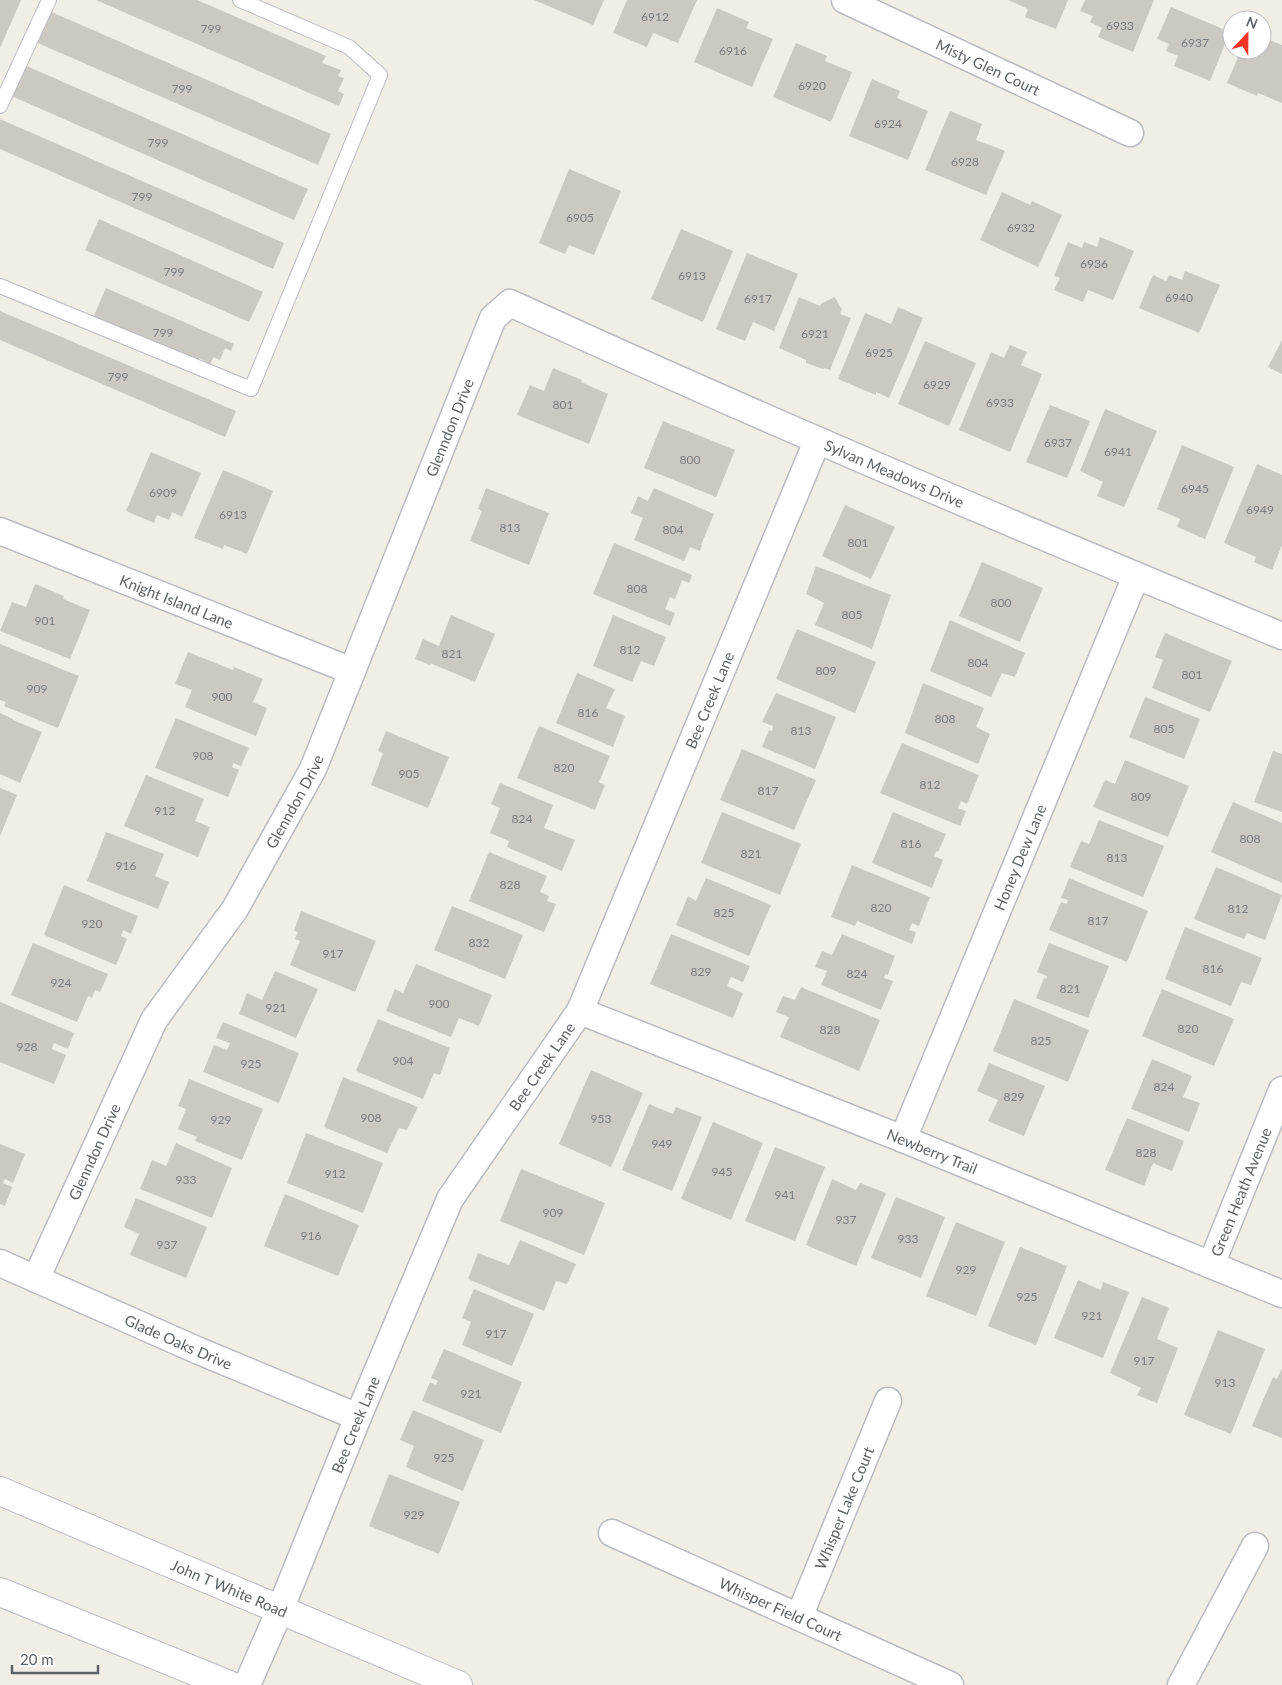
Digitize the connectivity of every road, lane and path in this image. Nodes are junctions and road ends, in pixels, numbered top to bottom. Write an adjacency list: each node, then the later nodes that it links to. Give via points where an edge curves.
1 (49, 0): 4 (lane)
2 (240, 0): 6 (lane, via 349,47 380,75 250,388)
3 (845, 0): 5 (street, Misty Glen Court)
4 (0, 106)
5 (1130, 133)
6 (0, 286)
7 (510, 303): 8 (street, Sylvan Meadows Drive); 12 (street, Glenndon Drive, via 493,318)
8 (822, 442): 10 (street, Sylvan Meadows Drive); 13 (street, Bee Creek Lane, via 815,446)
9 (0, 531): 12 (street, Knight Island Lane)
10 (1136, 576): 11 (street, Sylvan Meadows Drive); 15 (street, Honey Dew Lane)
11 (1282, 636)
12 (352, 670): 18 (street, Glenndon Drive, via 313,769 235,909 154,1020)
13 (580, 1011): 15 (street, Newberry Trail); 21 (street, Bee Creek Lane, via 450,1198)
14 (1282, 1090): 17 (street, Green Heath Avenue)
15 (903, 1139): 17 (street, Newberry Trail)
16 (0, 1263): 18 (street, Glade Oaks Drive)
17 (1211, 1265): 19 (street, Newberry Trail)
18 (36, 1279): 21 (street, Glade Oaks Drive)
19 (1282, 1294)
20 (888, 1401): 27 (street, Whisper Lake Court)
21 (358, 1417): 26 (street, Bee Creek Lane)
22 (0, 1491): 26 (main road, John T White Road)
23 (612, 1532): 27 (street, Whisper Field Court)
24 (1256, 1546): 32 (street)
25 (0, 1592): 28 (main road)
26 (280, 1610): 29 (street, Bee Creek Lane); 30 (main road, John T White Road)
27 (799, 1617): 31 (street, Whisper Field Court)
28 (229, 1685)
29 (247, 1685)
30 (458, 1685)
31 (950, 1685)
32 (1181, 1685)

